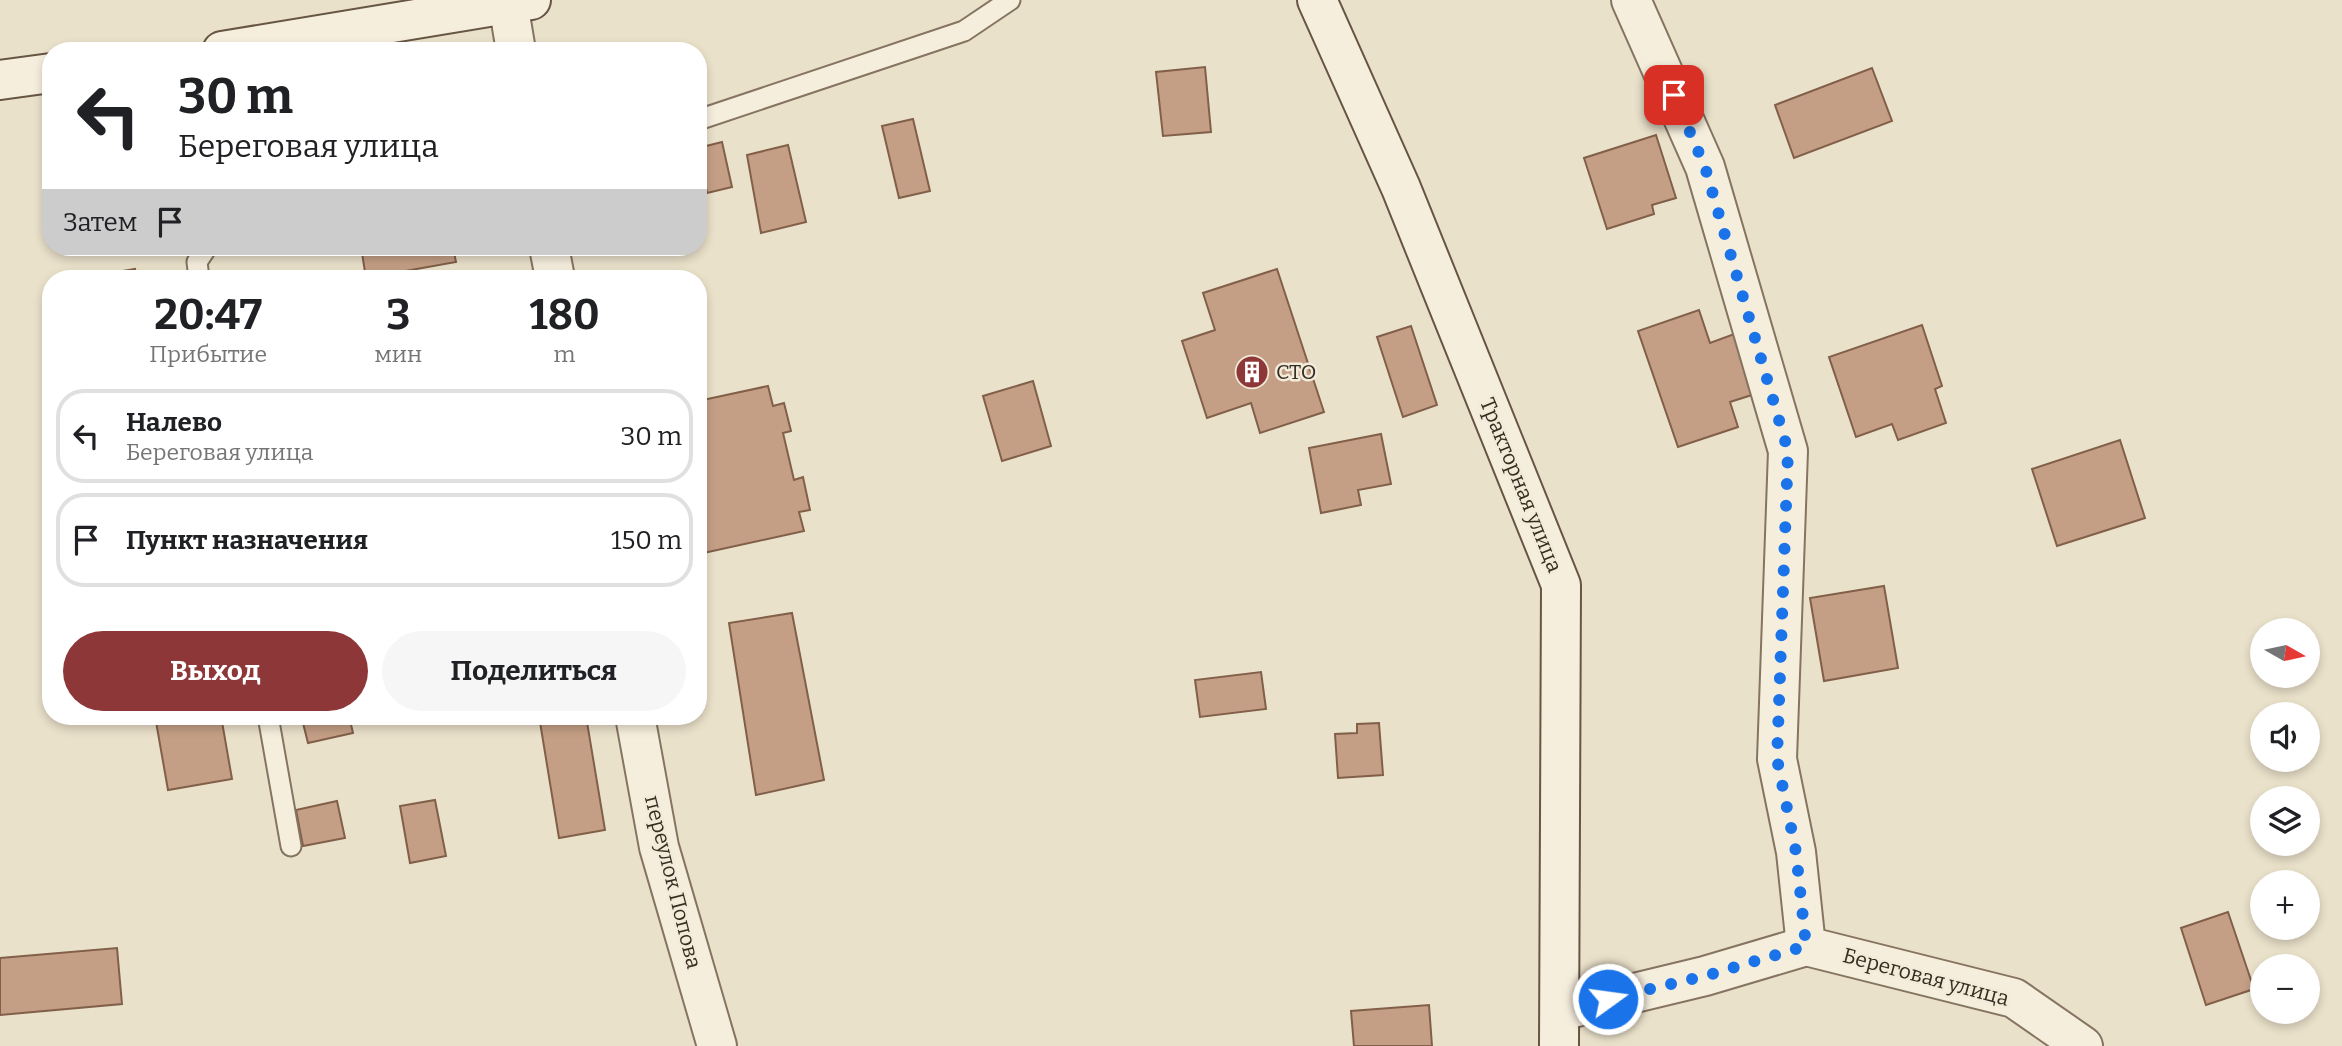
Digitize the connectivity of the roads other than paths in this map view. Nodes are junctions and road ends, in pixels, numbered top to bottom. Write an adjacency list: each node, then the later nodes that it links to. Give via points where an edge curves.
1 (1010, 0): 9 (lane, via 964,31)
2 (1317, 0): 14 (street, Тракторная улица, via 1401,188 1561,585)
3 (1632, 0): 13 (street, via 1705,167 1788,451 1777,759 1796,852)
4 (520, 1): 5 (street); 6 (street)
5 (276, 42)
6 (517, 42)
7 (42, 75): 8 (street)
8 (0, 80)
9 (707, 117)
10 (270, 725): 12 (lane)
11 (637, 725): 15 (street, переулок Попова, via 659,847)
12 (291, 846)
13 (1806, 946): 14 (street, via 1705,976); 16 (street, Береговая улица, via 2014,998)
14 (1560, 1029)
15 (717, 1046)
16 (2083, 1046)

